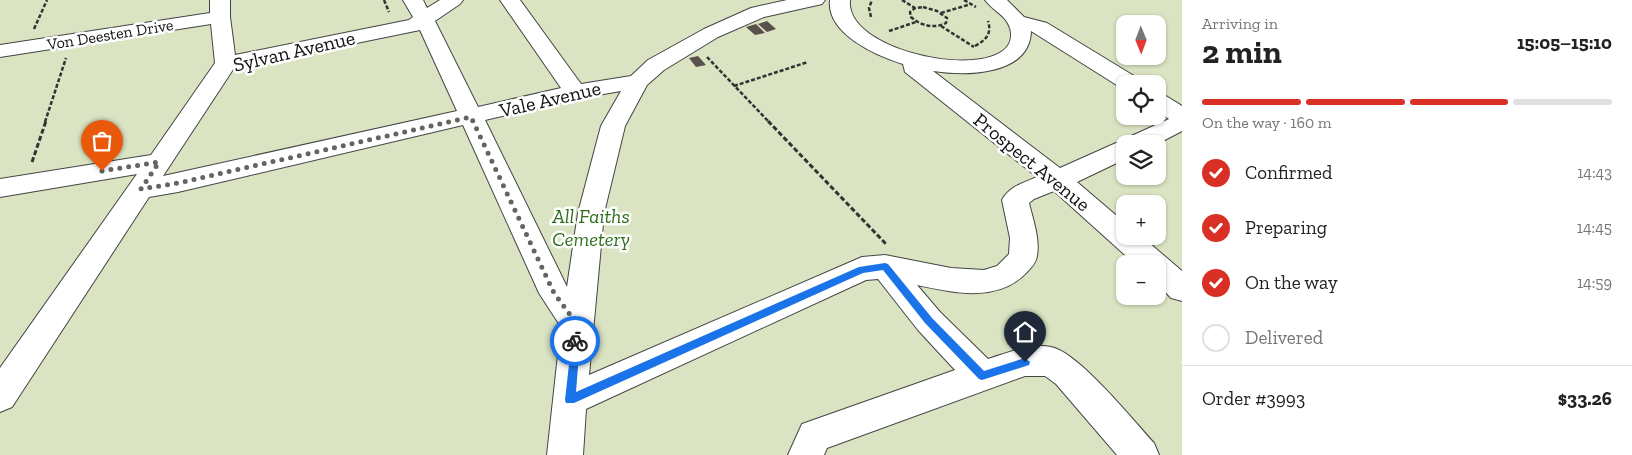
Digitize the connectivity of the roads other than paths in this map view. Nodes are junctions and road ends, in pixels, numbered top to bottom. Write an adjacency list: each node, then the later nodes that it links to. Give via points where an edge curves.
1 (453, 0): 8 (lane, Sylvan Avenue)
2 (510, 0): 15 (lane)
3 (815, 0): 5 (lane)
4 (840, 0): 11 (lane, via 842,16 857,34 889,52)
5 (749, 6): 14 (lane, via 656,65)
6 (984, 7): 9 (lane, via 1005,6)
7 (220, 8): 10 (lane, Von Deesten Drive, via 72,41); 12 (lane)
8 (418, 9): 12 (lane, Sylvan Avenue, via 415,25); 18 (lane)
9 (1017, 21): 11 (lane, via 1022,36 1017,50 1002,60 978,66 949,67); 13 (lane, via 1040,28)
10 (0, 51)
11 (914, 60): 23 (lane, Prospect Avenue, via 913,67)
12 (226, 63): 22 (lane, Sylvan Avenue)
13 (1116, 75)
14 (638, 82): 15 (lane, Vale Avenue); 30 (lane, via 613,126 591,213)
15 (575, 92): 18 (lane, Vale Avenue)
16 (1166, 106): 17 (lane)
17 (1182, 116)
18 (471, 117): 25 (lane, Vale Avenue); 30 (lane, via 554,293)
19 (1182, 122): 20 (lane)
20 (1155, 135)
21 (1116, 153): 23 (lane)
22 (159, 162): 24 (lane); 25 (lane, Sylvan Avenue)
23 (1058, 180): 26 (lane, Prospect Avenue); 27 (lane, via 1025,192 1015,200 1024,238 1023,258 1007,274 984,282 951,280)
24 (0, 188)
25 (141, 189): 32 (lane, Sylvan Avenue)
26 (1144, 255)
27 (885, 266): 31 (lane, via 929,320); 33 (lane, via 862,269)
28 (1166, 274): 29 (lane)
29 (1182, 289)
30 (577, 324): 33 (lane)
31 (982, 376): 35 (lane, via 814,436); 36 (lane, via 1025,362 1050,361 1068,374)
32 (0, 396)
33 (570, 400): 34 (lane)
34 (565, 455)
35 (806, 455)
36 (1141, 455)

